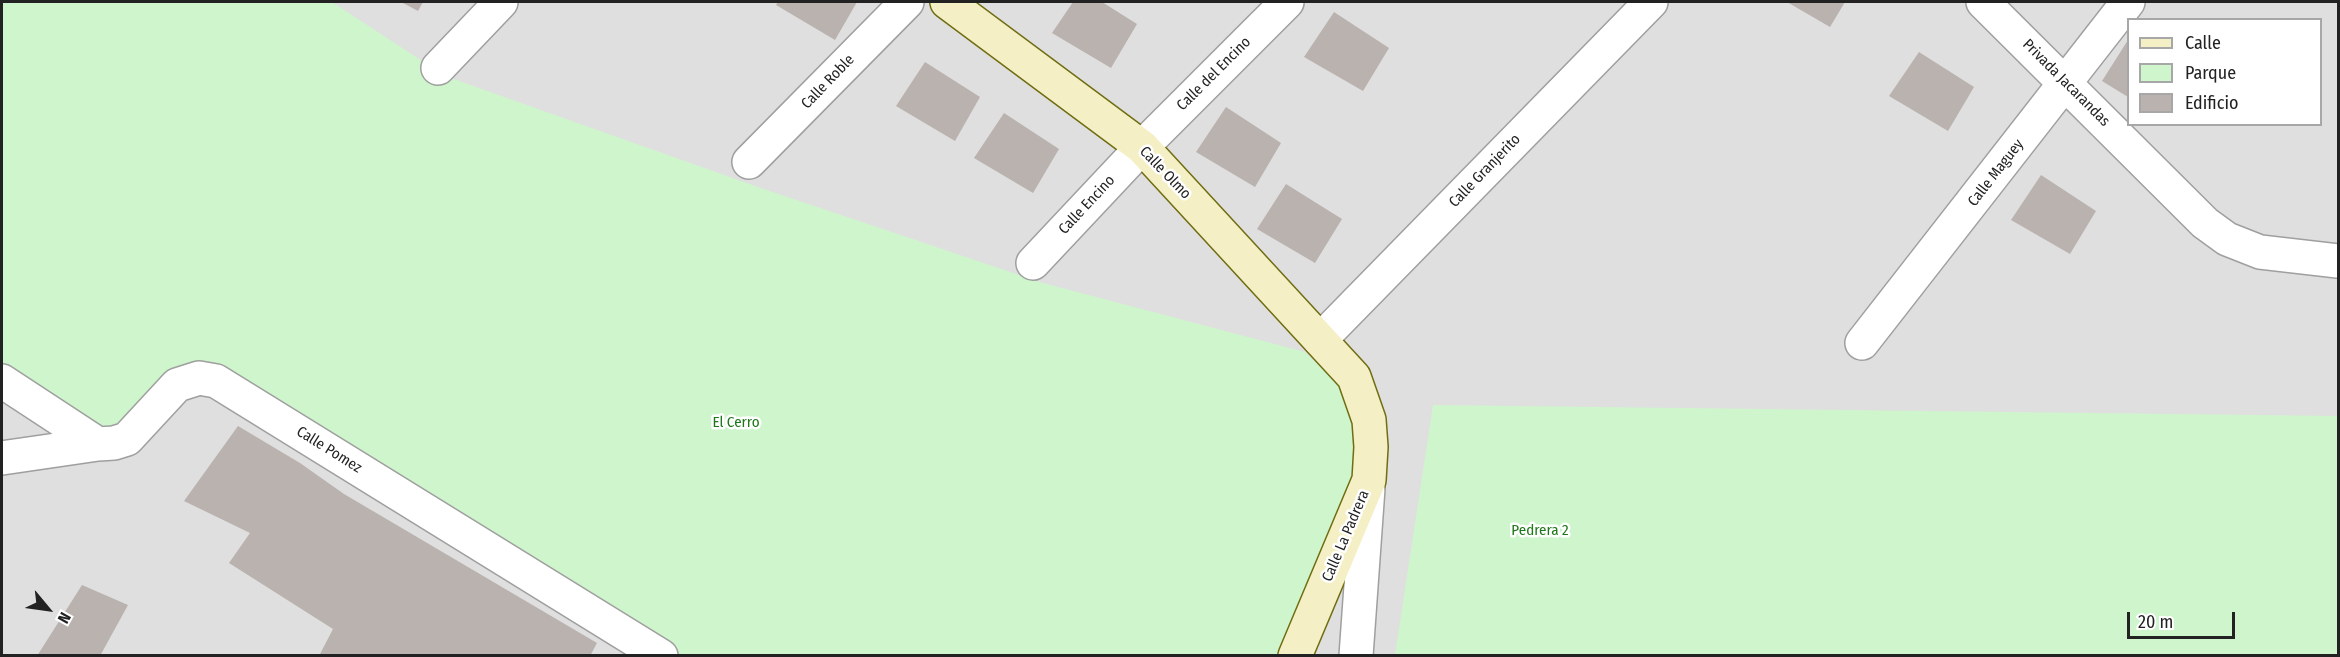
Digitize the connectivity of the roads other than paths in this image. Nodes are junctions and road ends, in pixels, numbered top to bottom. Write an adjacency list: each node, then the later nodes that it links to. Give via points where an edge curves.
1 (501, 2): 8 (street)
2 (907, 2): 11 (street, Calle Roble)
3 (946, 2): 10 (main road, Calle Olmo)
4 (1287, 2): 10 (street, Calle del Encino)
5 (1650, 2): 14 (street, Calle Granjerito)
6 (1983, 2): 9 (street, Privada Jacarandas)
7 (2128, 2): 9 (street, Calle Maguey)
8 (438, 68)
9 (2066, 84): 12 (street, Privada Jacarandas, via 2205,223 2227,239 2260,252); 15 (street, Calle Maguey)
10 (1142, 147): 13 (street, Calle Encino); 14 (main road, Calle Olmo)
11 (749, 162)
12 (2338, 261)
13 (1033, 263)
14 (1320, 340): 16 (main road, Calle Olmo)
15 (1862, 343)
16 (1354, 377): 20 (main road, Calle La Padrera, via 1369,420)
17 (2, 381): 18 (street)
18 (98, 444): 19 (street, Calle Pomez); 21 (street, Calle Pomez, via 127,439 177,385 199,378 216,381)
19 (2, 458)
20 (1369, 480): 22 (main road, Calle La Padrera); 23 (street)
21 (641, 650)
22 (1295, 656)
23 (1356, 656)

